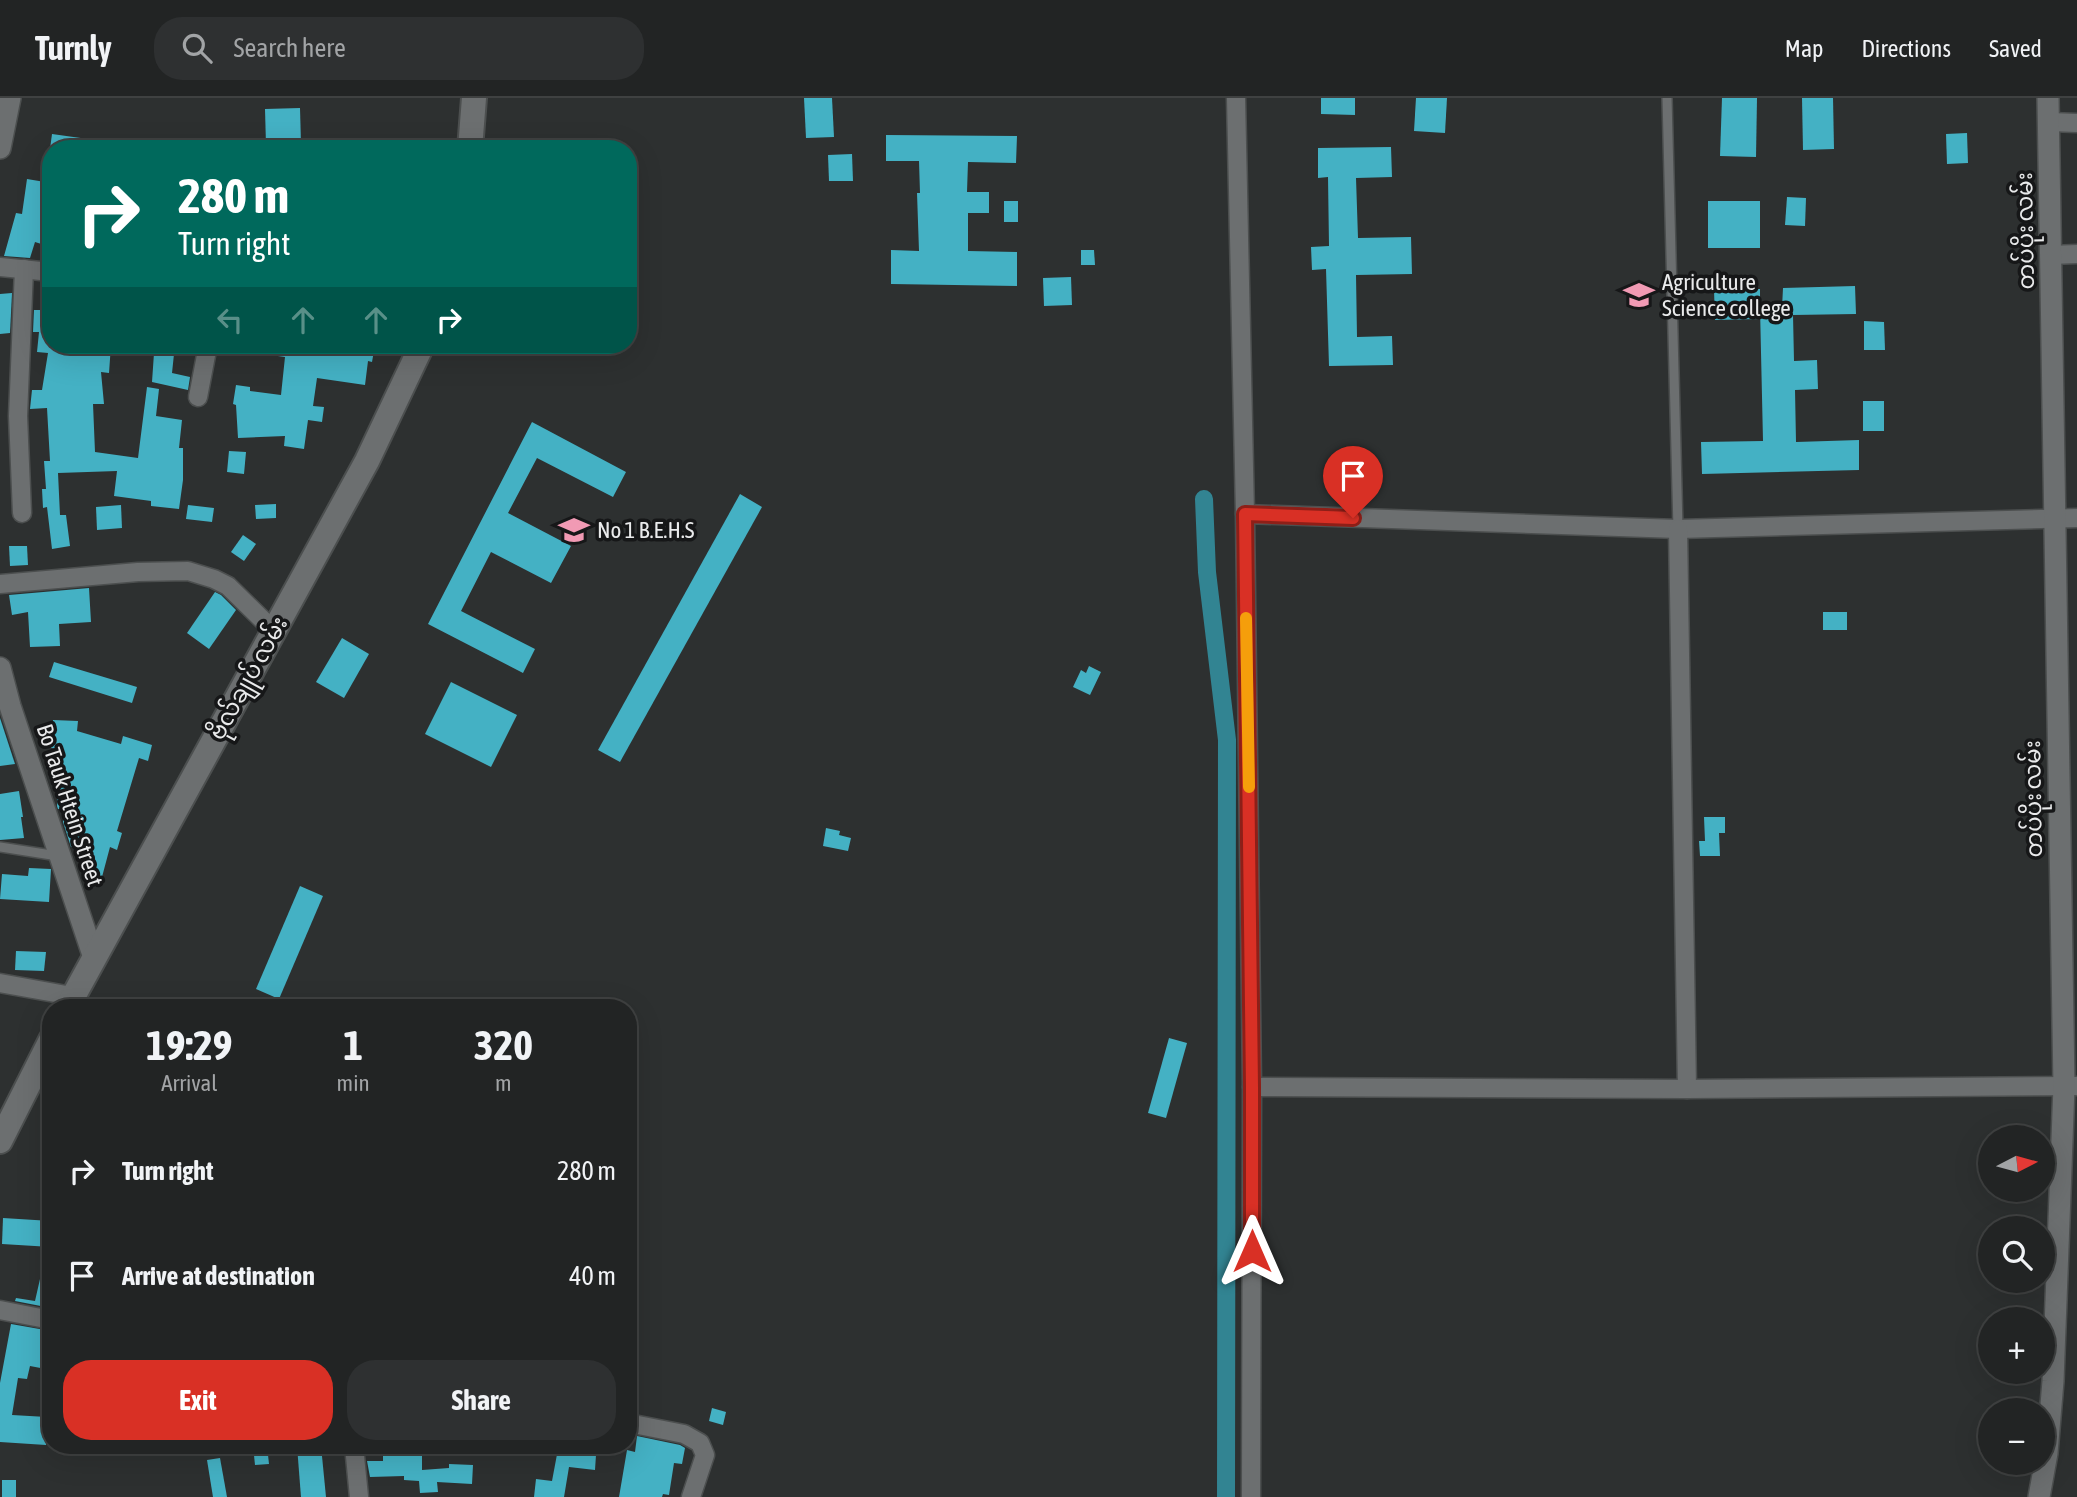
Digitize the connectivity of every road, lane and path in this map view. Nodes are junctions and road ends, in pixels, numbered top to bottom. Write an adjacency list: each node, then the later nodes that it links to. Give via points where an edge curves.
1 (10, 98): 9 (street)
2 (474, 98): 8 (main road)
3 (1236, 98): 19 (street)
4 (1667, 98): 22 (lane)
5 (2048, 98): 6 (street, တပ်ပိုး လမ်း)
6 (2050, 122): 7 (street); 11 (street, တပ်ပိုး လမ်း)
7 (2077, 122)
8 (471, 140)
9 (0, 148)
10 (2077, 254): 11 (street)
11 (2052, 255): 20 (street, တပ်ပိုး လမ်း)
12 (0, 267): 13 (street)
13 (24, 269): 14 (street); 18 (street, via 18,416)
14 (42, 271)
15 (206, 354): 17 (street)
16 (418, 354): 24 (main road, ဗိုလ်ချုပ် လမ်း, via 368,461)
17 (198, 397)
18 (22, 513)
19 (1245, 514): 22 (street); 35 (street)
20 (2055, 518): 21 (street); 22 (street); 34 (street, တပ်ပိုး လမ်း)
21 (2077, 518)
22 (1678, 529): 36 (street)
23 (0, 584): 24 (street, via 188,571 228,586)
24 (274, 631): 29 (main road, ဗိုလ်ချုပ် လမ်း)
25 (0, 668): 26 (street, Bo Tauk Htein Street)
26 (5, 707): 28 (street, Bo Tauk Htein Street)
27 (0, 848): 28 (lane)
28 (60, 857): 29 (street, Bo Tauk Htein Street)
29 (94, 958): 32 (main road, ဗိုလ်ချုပ် လမ်း)
30 (0, 983): 31 (street)
31 (59, 999)
32 (72, 999)
33 (42, 1058): 37 (main road)
34 (2071, 1086): 36 (street); 45 (street, တပ်ပိုး လမ်း, via 2053,1381)
35 (1252, 1087): 36 (street); 44 (street)
36 (1687, 1089)
37 (0, 1141)
38 (0, 1310): 39 (street)
39 (42, 1318)
40 (637, 1425): 43 (street, via 684,1434 700,1443 705,1455)
41 (355, 1454): 42 (street)
42 (359, 1497)
43 (691, 1497)
44 (1251, 1497)
45 (2039, 1497)

